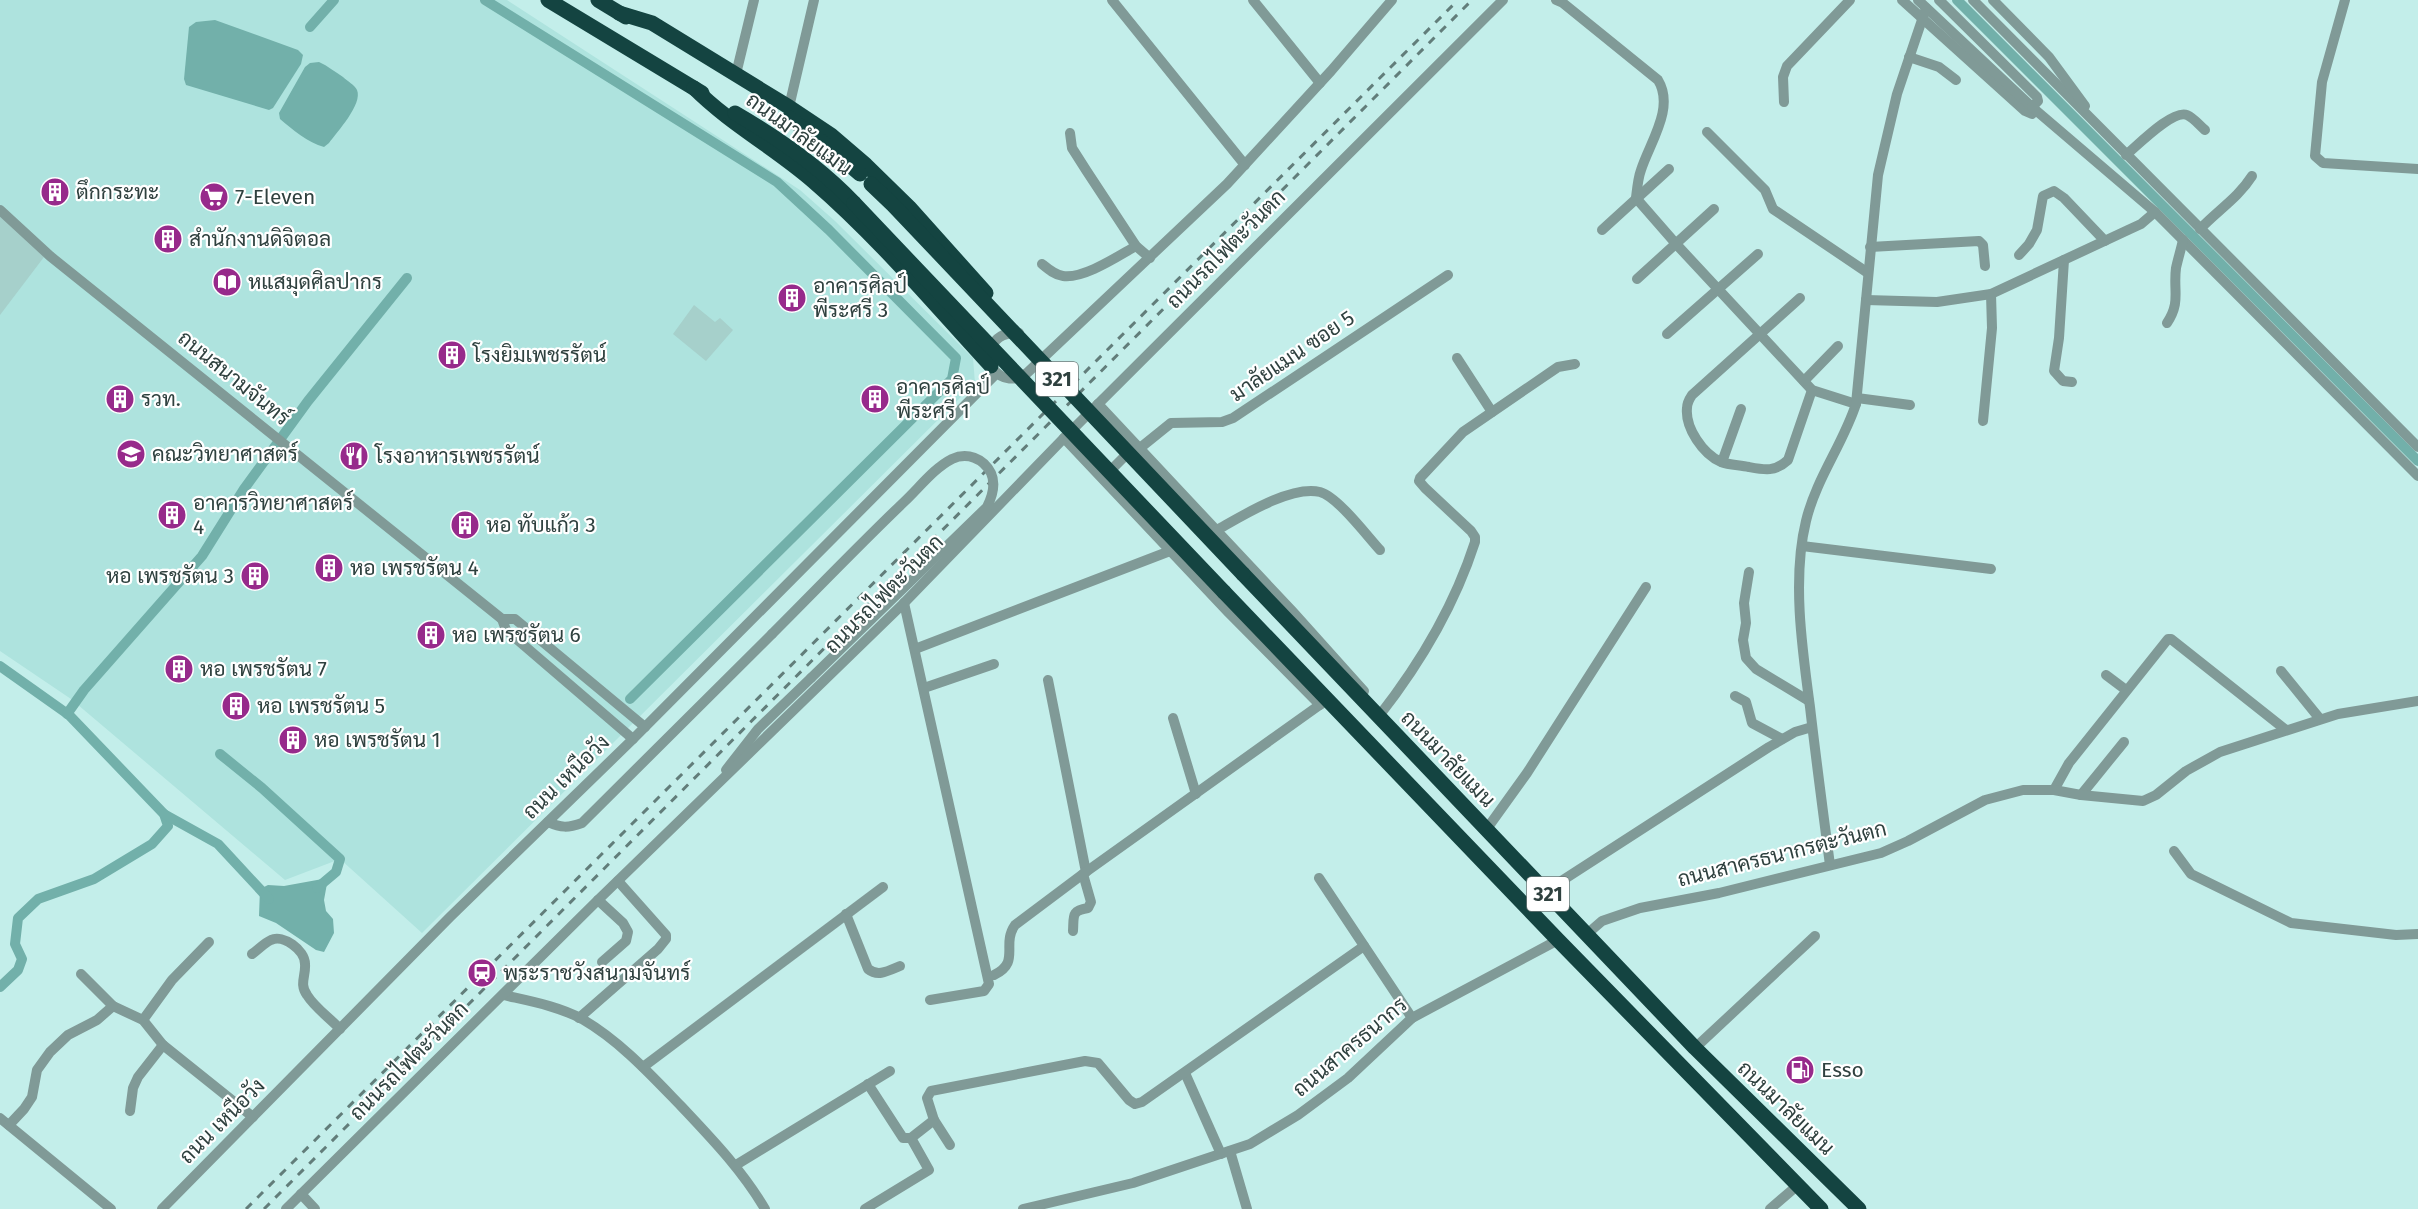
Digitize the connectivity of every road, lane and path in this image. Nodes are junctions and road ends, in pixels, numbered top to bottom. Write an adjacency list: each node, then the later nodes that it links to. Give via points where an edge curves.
1 (548, 0): 23 (highway, ถนนมาลัยแมน / 321)
2 (598, 0): 17 (highway, ถนนมาลัยแมน / 321)
3 (754, 0): 20 (street)
4 (814, 0): 25 (street)
5 (1112, 0): 33 (street)
6 (1253, 0): 22 (street)
7 (1392, 0): 22 (street)
8 (1503, 0): 74 (street, ถนนรถไฟตะวันตก)
9 (1850, 0): 24 (street, via 1787,66 1783,77)
10 (1902, 0): 18 (street)
11 (1939, 0): 26 (street, via 2037,97)
12 (1973, 0): 30 (street)
13 (1993, 0): 30 (street, via 2049,57)
14 (2344, 0): 35 (street, via 2322,82 2315,156 2323,163)
15 (1561, 1): 37 (street, via 1664,89 1663,113 1640,171)
16 (1922, 4): 18 (street); 26 (street)
17 (617, 7): 20 (highway, via 652,23); 105 (highway, ถนนมาลัยแมน / 321, bridge, via 787,116 871,184)
18 (1922, 20): 19 (street); 27 (street, via 2025,111)
19 (1909, 57): 21 (street, via 1939,67); 47 (street, via 1883,150)
20 (736, 74): 25 (highway)
21 (1956, 80)
22 (1320, 83): 33 (street)
23 (694, 88): 69 (highway, via 722,115 830,196); 104 (highway, ถนนมาลัยแมน / 321, bridge, via 777,139 854,203)
24 (1784, 102)
25 (789, 106): 62 (highway, via 866,165)
26 (2032, 107): 27 (street)
27 (2050, 123): 40 (street)
28 (2205, 130): 32 (street, via 2188,115 2171,117)
29 (1707, 132): 54 (street, via 1765,190 1773,208)
30 (2103, 132): 32 (street)
31 (1070, 133): 46 (street, via 1072,148)
32 (2126, 155): 41 (street)
33 (1245, 165): 50 (street)
34 (1669, 169): 37 (street)
35 (2418, 169)
36 (2252, 176): 41 (street, via 2238,195)
37 (1636, 198): 42 (street); 45 (street)
38 (1714, 209): 45 (street)
39 (0, 210): 93 (street, ถนนสนามจันทร์, via 50,256)
40 (2156, 212): 43 (street); 44 (street, via 2141,224)
41 (2200, 229): 81 (street)
42 (1602, 230)
43 (2183, 240): 61 (street, via 2176,269 2175,312); 84 (street)
44 (2105, 241): 49 (street, via 2054,191 2043,196 2037,230); 51 (street)
45 (1677, 244): 56 (street); 57 (street)
46 (1136, 246): 50 (street); 52 (street, via 1073,275 1058,275)
47 (1870, 247): 53 (street, via 1979,241 1983,245); 54 (street)
48 (1758, 254): 57 (street)
49 (2019, 255)
50 (1150, 258): 66 (street)
51 (2064, 260): 58 (street); 71 (street, via 2054,371 2063,381)
52 (1042, 264)
53 (1984, 266)
54 (1868, 273): 60 (street)
55 (1448, 276): 80 (street, มาลัยแมน ซอย 5, via 1233,418 1222,422 1171,423)
56 (1637, 279)
57 (1719, 290): 63 (street); 64 (street)
58 (1992, 294): 60 (street, via 1937,302); 78 (street)
59 (1800, 298): 64 (street)
60 (1866, 300): 73 (street)
61 (2167, 323)
62 (1022, 333): 66 (highway); 69 (street, via 1006,333 995,341 989,353)
63 (1668, 334)
64 (1760, 335): 70 (street); 82 (street, via 1692,394 1687,407 1698,443 1708,455)
65 (1838, 346): 70 (street)
66 (1045, 357): 69 (street, 321, via 1028,373 1012,379)
67 (1457, 358): 77 (street)
68 (1575, 364): 77 (street, via 1558,367)
69 (994, 370): 109 (street, ถนน เหนือวัง)
70 (1804, 381): 72 (street)
71 (2072, 382)
72 (1812, 390): 73 (street); 82 (street, via 1788,460 1780,468 1768,470)
73 (1857, 401): 75 (street); 86 (street, via 1812,502)
74 (1098, 404): 79 (street, ถนนรถไฟตะวันตก); 80 (street)
75 (1910, 405)
76 (1741, 409): 82 (street)
77 (1492, 412): 105 (street, via 1458,437 1420,478 1425,488 1471,531 1475,542 1439,623 1412,670)
78 (1983, 421)
79 (1064, 438): 83 (street); 92 (street, ถนนรถไฟตะวันตก)
80 (1137, 444): 83 (street, มาลัยแมน ซอย 5, via 1113,468); 85 (street)
81 (2418, 447)
82 (1722, 462)
83 (1096, 472): 88 (street)
84 (2418, 476)
85 (1217, 530): 87 (street, via 1289,495 1322,492 1351,516); 105 (street, via 1343,666)
86 (1802, 546): 89 (street); 102 (street, via 1800,598)
87 (1380, 550)
88 (1170, 551): 94 (street); 104 (street)
89 (1991, 569)
90 (1749, 572): 102 (street, via 1744,603 1746,658 1756,669)
91 (1646, 587): 119 (street, via 1531,768)
92 (904, 603): 94 (street); 114 (street, ถนนรถไฟตะวันตก)
93 (502, 619): 109 (street, ถนนสนามจันทร์, via 515,619); 111 (street, ถนนสนามจันทร์, via 506,630)
94 (915, 649): 99 (street)
95 (994, 664): 99 (street)
96 (2281, 671): 107 (street)
97 (2106, 675): 100 (street)
98 (1048, 680): 122 (street)
99 (924, 688): 142 (street, via 989,984 984,990)
100 (2126, 690): 110 (street, via 2165,640 2171,639); 115 (street, via 2069,763)
101 (1736, 696): 112 (street, via 1749,705 1752,723)
102 (1809, 701): 108 (street)
103 (2418, 701): 107 (street, ถนนสาครธนากรตะวันตก)
104 (1324, 702): 116 (street); 133 (highway, ถนนมาลัยแมน / 321)
105 (1376, 713): 119 (highway, ถนนมาลัยแมน / 321)
106 (1173, 718): 116 (street)
107 (2320, 719): 110 (street, ถนนสาครธนากรตะวันตก)
108 (1812, 727): 112 (street); 121 (street)
109 (645, 728): 111 (street, ถนน เหนือวัง)
110 (2286, 730): 117 (street, ถนนสาครธนากรตะวันตก, via 2220,752 2143,801)
111 (633, 739): 118 (street, ถนน เหนือวัง)
112 (1782, 739): 126 (street)
113 (2124, 742): 117 (street)
114 (721, 779): 118 (street, bridge, via 741,747 987,507 993,486 983,463 963,456 945,464 582,823 568,828); 124 (street, ถนนรถไฟตะวันตก)
115 (2054, 790): 117 (street, ถนนสาครธนากรตะวันตก); 121 (street, ถนนสาครธนากรตะวันตก, via 2023,790 1985,800 1881,853)
116 (1196, 794): 122 (street)
117 (2081, 795)
118 (548, 822): 147 (street, ถนน เหนือวัง)
119 (1486, 830): 126 (highway, ถนนมาลัยแมน / 321)
120 (2174, 851): 131 (street, via 2191,874 2291,923)
121 (1830, 865): 130 (street, ถนนสาครธนากรตะวันตก, via 1640,908 1602,921)
122 (1084, 873): 129 (street, via 1092,902 1075,913); 140 (street, via 1015,925 1009,940 1010,962)
123 (1319, 878): 135 (street)
124 (618, 881): 127 (street, ถนนรถไฟตะวันตก); 144 (street, via 666,939)
125 (882, 887): 128 (street)
126 (1546, 891): 130 (highway, ถนนมาลัยแมน / 321)
127 (598, 900): 137 (street, via 628,932 626,941); 141 (street, ถนนรถไฟตะวันตก)
128 (846, 914): 138 (street, via 868,969 882,973); 150 (street)
129 (1073, 932)
130 (1587, 934): 149 (highway, ถนนมาลัยแมน / 321)
131 (2418, 934)
132 (1815, 936): 149 (street)
133 (1558, 940): 145 (street, ถนนสาครธนากร); 163 (highway, ถนนมาลัยแมน / 321)
134 (209, 942): 146 (street, via 172,981)
135 (1364, 946): 145 (street); 152 (street)
136 (252, 954): 147 (street, via 272,939 290,943 306,963 302,984 307,995)
137 (602, 962)
138 (900, 966)
139 (81, 974): 143 (street)
140 (994, 975)
141 (503, 995): 144 (street); 164 (street, ถนนรถไฟตะวันตก)
142 (930, 1000)
143 (113, 1006): 146 (street); 158 (street, via 98,1020 68,1035 50,1052 37,1070 32,1097)
144 (579, 1018): 150 (street)
145 (1412, 1018): 161 (street, ถนนสาครธนากร, via 1323,1097 1269,1134)
146 (143, 1020): 148 (street)
147 (340, 1029): 155 (street, ถนน เหนือวัง)
148 (163, 1045): 154 (street, via 138,1077); 155 (street)
149 (1695, 1048): 175 (highway, ถนนมาลัยแมน / 321)
150 (643, 1067): 162 (street)
151 (890, 1071): 153 (street)
152 (1185, 1073): 157 (street, via 1135,1104 1098,1063 1085,1061 931,1091 927,1098); 161 (street)
153 (868, 1084): 159 (street, via 903,1138); 162 (street)
154 (130, 1111)
155 (253, 1117): 166 (street, ถนน เหนือวัง)
156 (0, 1118): 158 (street)
157 (934, 1120): 159 (street); 160 (street)
158 (9, 1125): 165 (street)
159 (911, 1138): 170 (street, via 929,1170)
160 (950, 1145)
161 (1225, 1153): 171 (street, ถนนสาครธนากร, via 1132,1183); 172 (street)
162 (736, 1165): 169 (street)
163 (1798, 1185): 173 (street); 174 (highway, ถนนมาลัยแมน / 321)
164 (301, 1194): 167 (street, ถนนรถไฟตะวันตก); 168 (street)
165 (111, 1209)
166 (162, 1209)
167 (286, 1209)
168 (315, 1209)
169 (765, 1209)
170 (865, 1209)
171 (1023, 1209)
172 (1247, 1209)
173 (1770, 1209)
174 (1821, 1209)
175 (1859, 1209)

